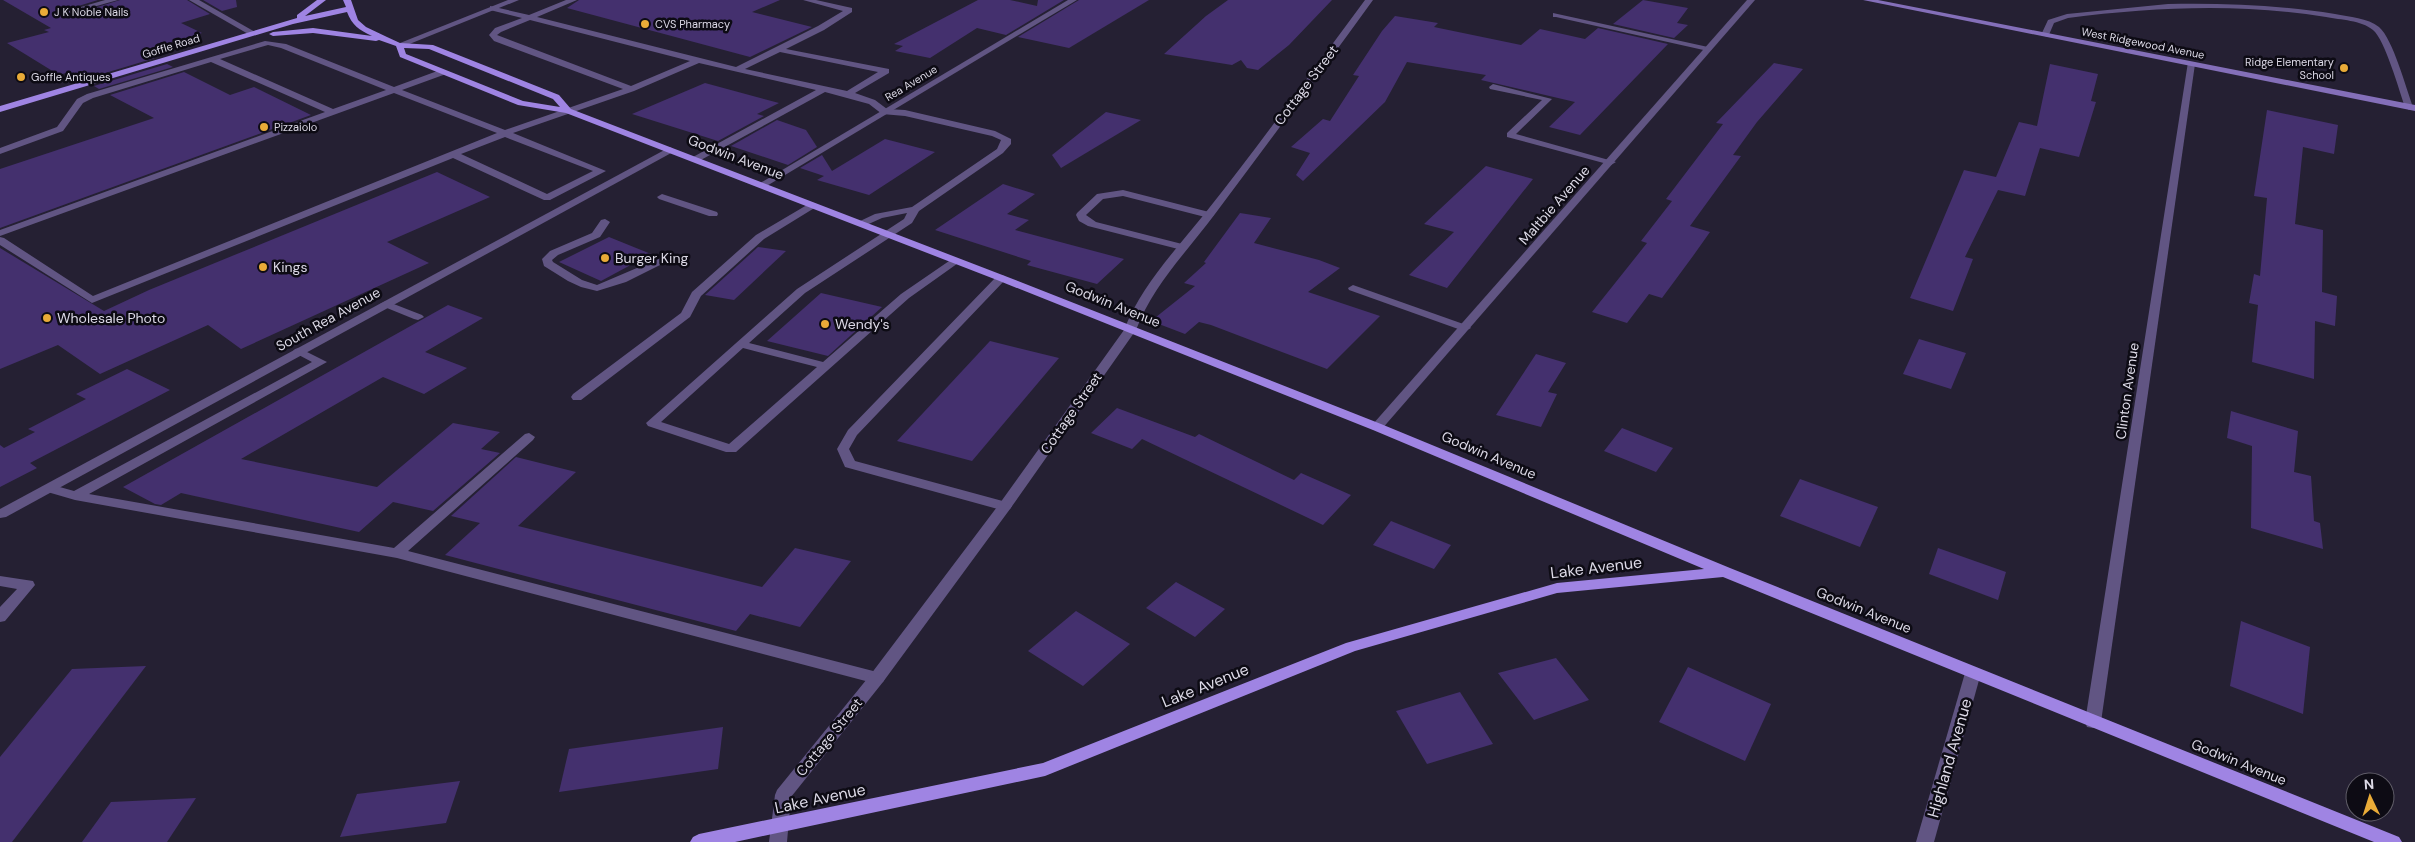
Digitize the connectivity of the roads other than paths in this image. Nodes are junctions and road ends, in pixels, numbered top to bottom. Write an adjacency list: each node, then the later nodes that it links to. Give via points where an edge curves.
1 (114, 0): 13 (street)
2 (193, 0): 17 (street)
3 (322, 0): 16 (main road)
4 (515, 0): 12 (street)
5 (572, 0): 15 (street)
6 (807, 0): 22 (street, via 848,10)
7 (1073, 0): 37 (street, Rea Avenue)
8 (1369, 0): 52 (street, Cottage Street)
9 (1751, 0): 21 (street, Maltbie Avenue)
10 (1867, 0): 18 (street, West Ridgewood Avenue)
11 (348, 4): 16 (main road, Goffle Road); 19 (main road, Godwin Avenue, via 354,21)
12 (494, 8): 15 (street); 20 (street)
13 (68, 12)
14 (1556, 15): 21 (street)
15 (530, 17): 25 (street); 30 (street, via 494,32 494,37)
16 (291, 22): 17 (main road, Goffle Road)
17 (253, 33): 23 (main road, Goffle Road)
18 (2045, 35): 26 (street, West Ridgewood Avenue); 34 (street, via 2051,22 2067,16 2166,7 2251,6 2327,15 2377,29 2384,38)
19 (384, 39): 20 (main road, Godwin Avenue); 23 (main road, via 300,30 219,50)
20 (399, 45): 28 (main road, Godwin Avenue, via 403,55); 36 (main road, Godwin Avenue, via 430,46 556,96)
21 (1708, 49): 44 (street, Maltbie Avenue)
22 (780, 50): 27 (street); 33 (street, via 886,72)
23 (190, 51): 35 (main road, Goffle Road)
24 (212, 59): 32 (street, via 268,43); 38 (street); 41 (street, via 90,96 80,101 60,129)
25 (698, 60): 27 (street); 30 (street)
26 (2191, 64): 34 (street, West Ridgewood Avenue); 83 (street, Clinton Avenue)
27 (737, 70): 31 (street)
28 (443, 72): 32 (street); 36 (main road, Godwin Avenue, via 521,104)
29 (1493, 87): 44 (street, via 1548,99 1510,135)
30 (631, 89): 36 (street)
31 (824, 89): 33 (street); 43 (street)
32 (395, 90): 38 (street); 39 (street)
33 (848, 94): 37 (street, via 872,102)
34 (2412, 108)
35 (0, 109)
36 (568, 111): 39 (street); 40 (main road, Godwin Avenue)
37 (885, 112): 46 (street, Rea Avenue); 50 (street, via 905,113 1006,139 1000,150)
38 (334, 113): 55 (street)
39 (506, 133): 42 (street); 45 (street, via 601,171)
40 (670, 150): 43 (main road, Godwin Avenue); 47 (street, South Rea Avenue)
41 (0, 151)
42 (453, 154): 45 (street, via 547,198); 57 (street, via 92,300)
43 (696, 160): 46 (main road, Godwin Avenue)
44 (1611, 162): 65 (street, Maltbie Avenue)
45 (582, 181): 47 (street)
46 (762, 185): 49 (main road, Godwin Avenue)
47 (598, 189): 63 (street, South Rea Avenue)
48 (662, 197): 51 (street)
49 (812, 205): 54 (main road, Godwin Avenue); 70 (street, via 760,237 696,294 686,315)
50 (915, 209): 54 (street, via 880,216); 56 (street, via 908,221)
51 (713, 214)
52 (1209, 215): 58 (street, Cottage Street); 58 (street, via 1123,193 1100,196 1081,214 1092,224)
53 (605, 222): 59 (street, via 596,235 554,254 548,259 548,264 598,288)
54 (862, 224): 56 (main road, Godwin Avenue)
55 (0, 233)
56 (889, 235): 60 (main road, Godwin Avenue); 67 (street, via 801,291)
57 (0, 240)
58 (1182, 247): 66 (street, Cottage Street, via 1139,307)
59 (669, 258)
60 (956, 261): 61 (main road, Godwin Avenue); 69 (street, via 905,296)
61 (1002, 278): 66 (main road, Godwin Avenue); 75 (street, via 852,433 843,449 850,464)
62 (1353, 288): 65 (street)
63 (386, 304): 64 (street); 68 (street, South Rea Avenue)
64 (418, 317)
65 (1465, 328): 71 (street, Maltbie Avenue)
66 (1130, 330): 71 (main road, Godwin Avenue); 75 (street, Cottage Street)
67 (740, 344): 69 (street); 69 (street, via 652,423 731,449)
68 (299, 351): 73 (street, South Rea Avenue); 74 (street, via 321,362)
69 (825, 366)
70 (577, 397)
71 (1377, 427): 78 (main road, Godwin Avenue)
72 (529, 437): 77 (street)
73 (49, 488): 74 (street); 76 (street, South Rea Avenue)
74 (75, 496): 77 (street)
75 (1005, 506): 82 (street, Cottage Street)
76 (1, 514)
77 (397, 553): 82 (street)
78 (1725, 572): 81 (main road, Godwin Avenue); 84 (main road, Lake Avenue, via 1557,588 1352,648 1045,769)
79 (0, 581): 80 (street, via 28,585)
80 (0, 617)
81 (1973, 673): 83 (main road, Godwin Avenue); 86 (street, Highland Avenue)
82 (877, 678): 84 (street, Cottage Street, via 783,795)
83 (2093, 722): 87 (main road, Godwin Avenue)
84 (778, 834): 85 (main road, Lake Avenue)
85 (699, 842)
86 (1925, 842)
87 (2393, 842)

